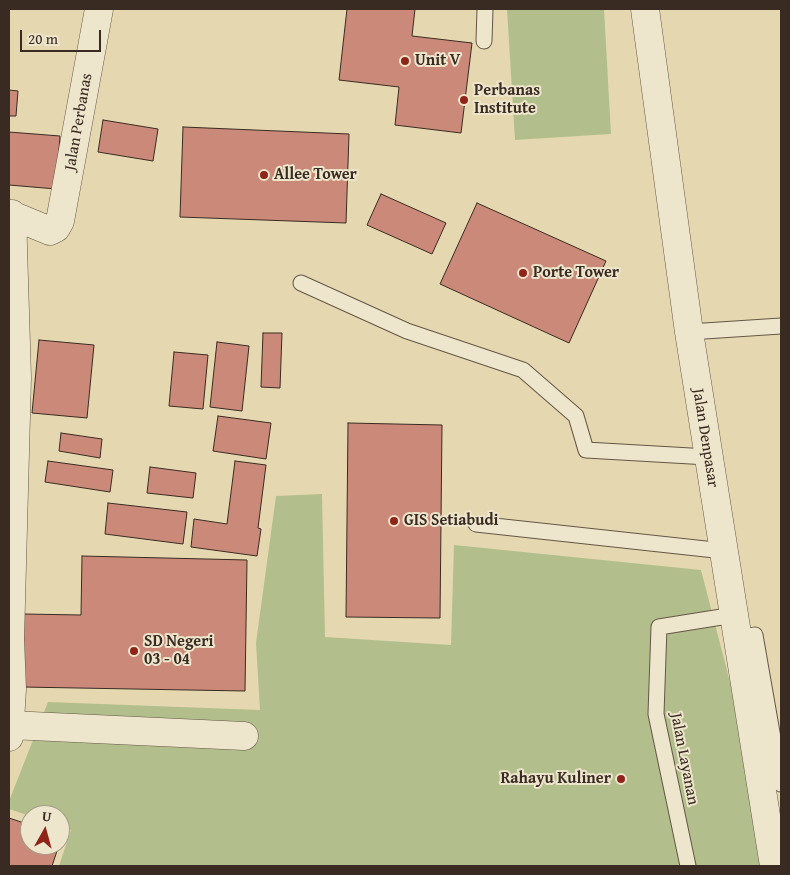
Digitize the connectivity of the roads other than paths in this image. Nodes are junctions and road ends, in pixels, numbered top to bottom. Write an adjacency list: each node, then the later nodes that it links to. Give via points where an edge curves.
1 (99, 9): 5 (street, Jalan Perbanas, via 60,221 50,231)
2 (485, 9): 4 (lane)
3 (645, 9): 8 (street, Jalan Denpasar)
4 (484, 41)
5 (10, 214): 9 (street)
6 (301, 283): 10 (lane, via 407,332 523,370 576,416 586,450)
7 (781, 326): 8 (lane)
8 (689, 332): 10 (street, Jalan Denpasar)
9 (13, 379): 11 (street)
10 (708, 457): 13 (street, Jalan Denpasar)
11 (11, 513): 15 (street)
12 (476, 524): 13 (lane)
13 (724, 551): 14 (street, Jalan Denpasar)
14 (736, 626): 18 (lane, via 755,635); 19 (lane, Jalan Layanan, via 659,627 656,714); 20 (street, Jalan Denpasar)
15 (9, 639): 16 (street, via 12,689)
16 (9, 731): 17 (street)
17 (244, 736)
18 (781, 784)
19 (688, 866)
20 (774, 866)

